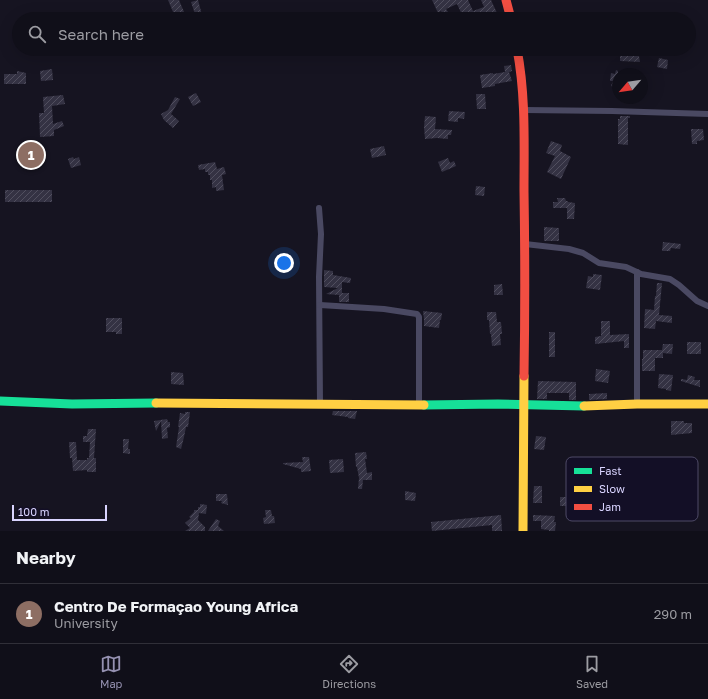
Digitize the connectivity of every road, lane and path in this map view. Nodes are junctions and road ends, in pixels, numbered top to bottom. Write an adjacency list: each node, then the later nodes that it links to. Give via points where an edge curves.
1 (506, 0): 2 (street)
2 (509, 12)
3 (518, 56): 4 (street)
4 (524, 110): 5 (street); 7 (street)
5 (708, 114)
6 (320, 208): 9 (street)
7 (525, 244): 8 (street, via 569,249 583,253 599,263 626,267); 16 (street)
8 (637, 272): 10 (street, via 670,280 696,301); 13 (street)
9 (320, 305): 12 (street); 15 (street, via 417,314)
10 (708, 306)
11 (0, 401): 12 (street, via 72,404)
12 (320, 404): 15 (street)
13 (637, 404): 14 (street); 16 (street)
14 (708, 404)
15 (419, 405): 16 (street)
16 (523, 405): 17 (street)
17 (523, 531)

